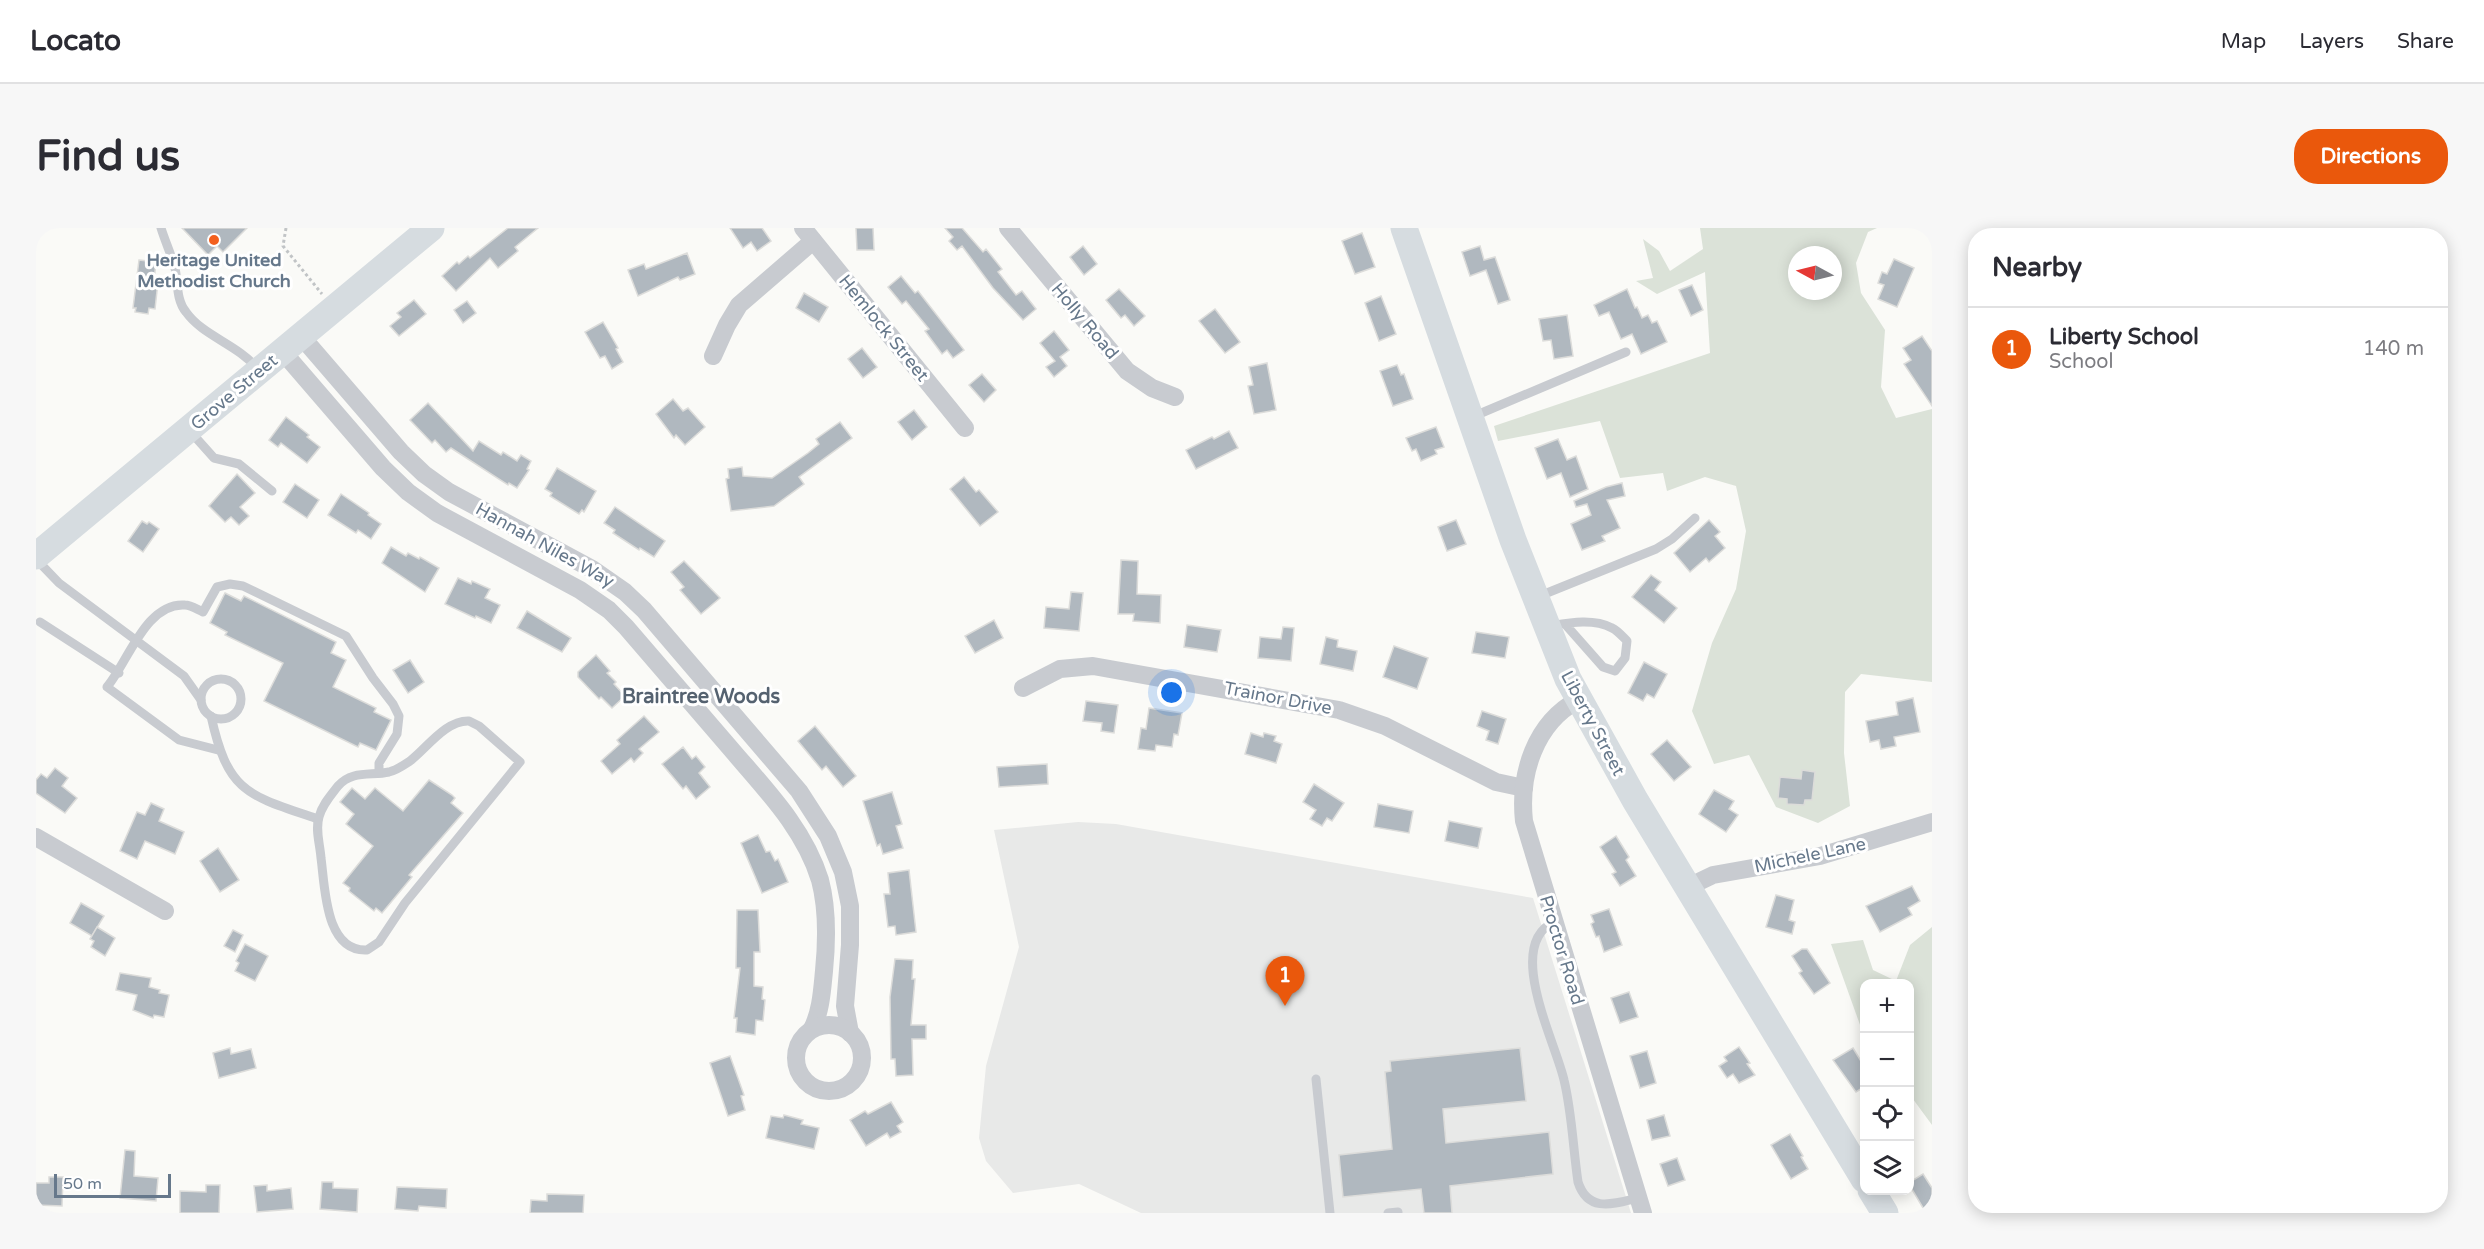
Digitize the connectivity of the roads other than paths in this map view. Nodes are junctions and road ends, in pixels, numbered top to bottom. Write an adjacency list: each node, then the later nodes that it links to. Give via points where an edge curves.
1 (161, 228): 9 (lane, via 185,312 244,354)
2 (431, 228): 6 (main road, Grove Street)
3 (1008, 228): 10 (street, Holly Road, via 1120,364 1143,383)
4 (1404, 228): 11 (main road, Liberty Street)
5 (807, 231): 8 (street, via 739,305); 12 (street, Hemlock Street)
6 (292, 344): 9 (main road, Grove Street); 16 (street, Hannah Niles Way, via 424,474 449,492); 18 (street, Hannah Niles Way, via 383,468 408,492 437,513)
7 (1626, 352): 11 (lane)
8 (713, 356)
9 (260, 371): 13 (main road, Grove Street)
10 (1175, 397)
11 (1470, 418): 19 (main road, Liberty Street)
12 (964, 428)
13 (189, 430): 14 (lane, via 214,458 238,464); 17 (main road, Grove Street)
14 (272, 491)
15 (1695, 518): 19 (lane, via 1656,549)
16 (534, 537): 18 (street); 26 (street, Hannah Niles Way, via 625,592)
17 (36, 558): 22 (lane, via 59,583)
18 (522, 559): 29 (street, Hannah Niles Way, via 609,610)
19 (1535, 598): 21 (main road, Liberty Street)
20 (40, 622): 23 (lane)
21 (1556, 625): 21 (lane, via 1582,622 1613,628 1627,641 1625,658 1615,671 1603,667); 27 (main road, Liberty Street)
22 (137, 641): 23 (lane); 25 (lane, via 184,676); 31 (lane, via 151,618 163,609 185,605 203,612 217,587 230,584 243,586 346,636 399,716 397,734 379,763)
23 (119, 672): 30 (lane, via 107,687 179,740)
24 (1023, 688): 32 (street, Trainor Drive, via 1060,669 1093,666 1322,706 1385,726 1488,778)
25 (201, 699): 28 (lane); 28 (lane, via 205,687 215,680 228,680 238,688 241,700 236,712 224,719)
26 (722, 700): 29 (street); 40 (street, Hannah Niles Way, via 807,801 838,860 851,919 845,1006)
27 (1578, 700): 32 (street, Proctor Road, via 1559,711 1540,736 1530,758); 36 (main road, Liberty Street)
28 (211, 716): 30 (lane)
29 (704, 716): 39 (street, Hannah Niles Way, via 794,825 819,879 826,944 821,1004)
30 (219, 750): 33 (lane, via 230,773 249,791)
31 (379, 773): 33 (lane, via 343,780 322,807); 33 (lane, via 402,766 451,726 464,721 480,726 520,762 405,903 379,942 367,950 354,950 344,943 328,910)
32 (1524, 788): 38 (street, Proctor Road, via 1527,833)
33 (318, 819)
34 (1932, 822): 36 (street, Michele Lane, via 1828,854 1713,875)
35 (36, 837): 37 (street)
36 (1688, 887): 42 (main road, Liberty Street)
37 (165, 910)
38 (1554, 922): 44 (street, Proctor Road); 44 (lane, via 1538,934 1532,969 1564,1079 1578,1182 1584,1195 1595,1203)
39 (812, 1029): 40 (street, via 829,1025); 40 (street, Hannah Niles Way, via 797,1047 796,1065 804,1081 825,1092 848,1086 859,1072 861,1050)
40 (850, 1033)
41 (1316, 1079): 45 (lane)
42 (1860, 1172)
43 (1874, 1195): 46 (main road)
44 (1640, 1205)
45 (1330, 1213)
46 (1885, 1213)

